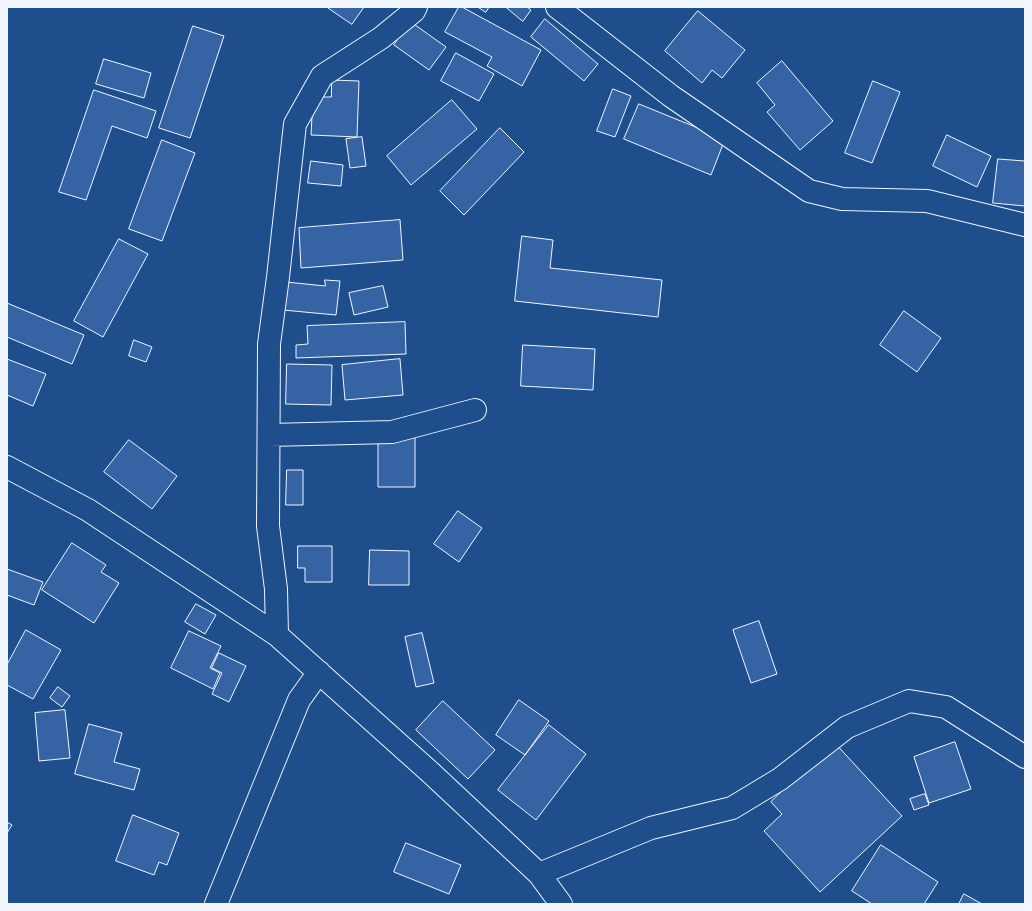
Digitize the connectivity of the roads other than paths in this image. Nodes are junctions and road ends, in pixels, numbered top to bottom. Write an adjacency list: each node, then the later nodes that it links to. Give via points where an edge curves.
1 (416, 7): 5 (street, via 381,38 322,76 294,124 269,344)
2 (557, 7): 3 (street, via 671,96 809,191 842,199 927,201)
3 (1025, 224)
4 (475, 410): 5 (street, via 392,432)
5 (269, 435): 7 (street, via 268,526 276,589)
6 (7, 467): 7 (street, via 88,510)
7 (277, 635): 8 (street)
8 (319, 672): 10 (street, via 431,772); 11 (street, via 299,700)
9 (1025, 758): 10 (street, via 946,707 909,701 847,727 780,779 732,808 651,828)
10 (539, 874): 12 (street)
11 (216, 904)
12 (561, 904)

